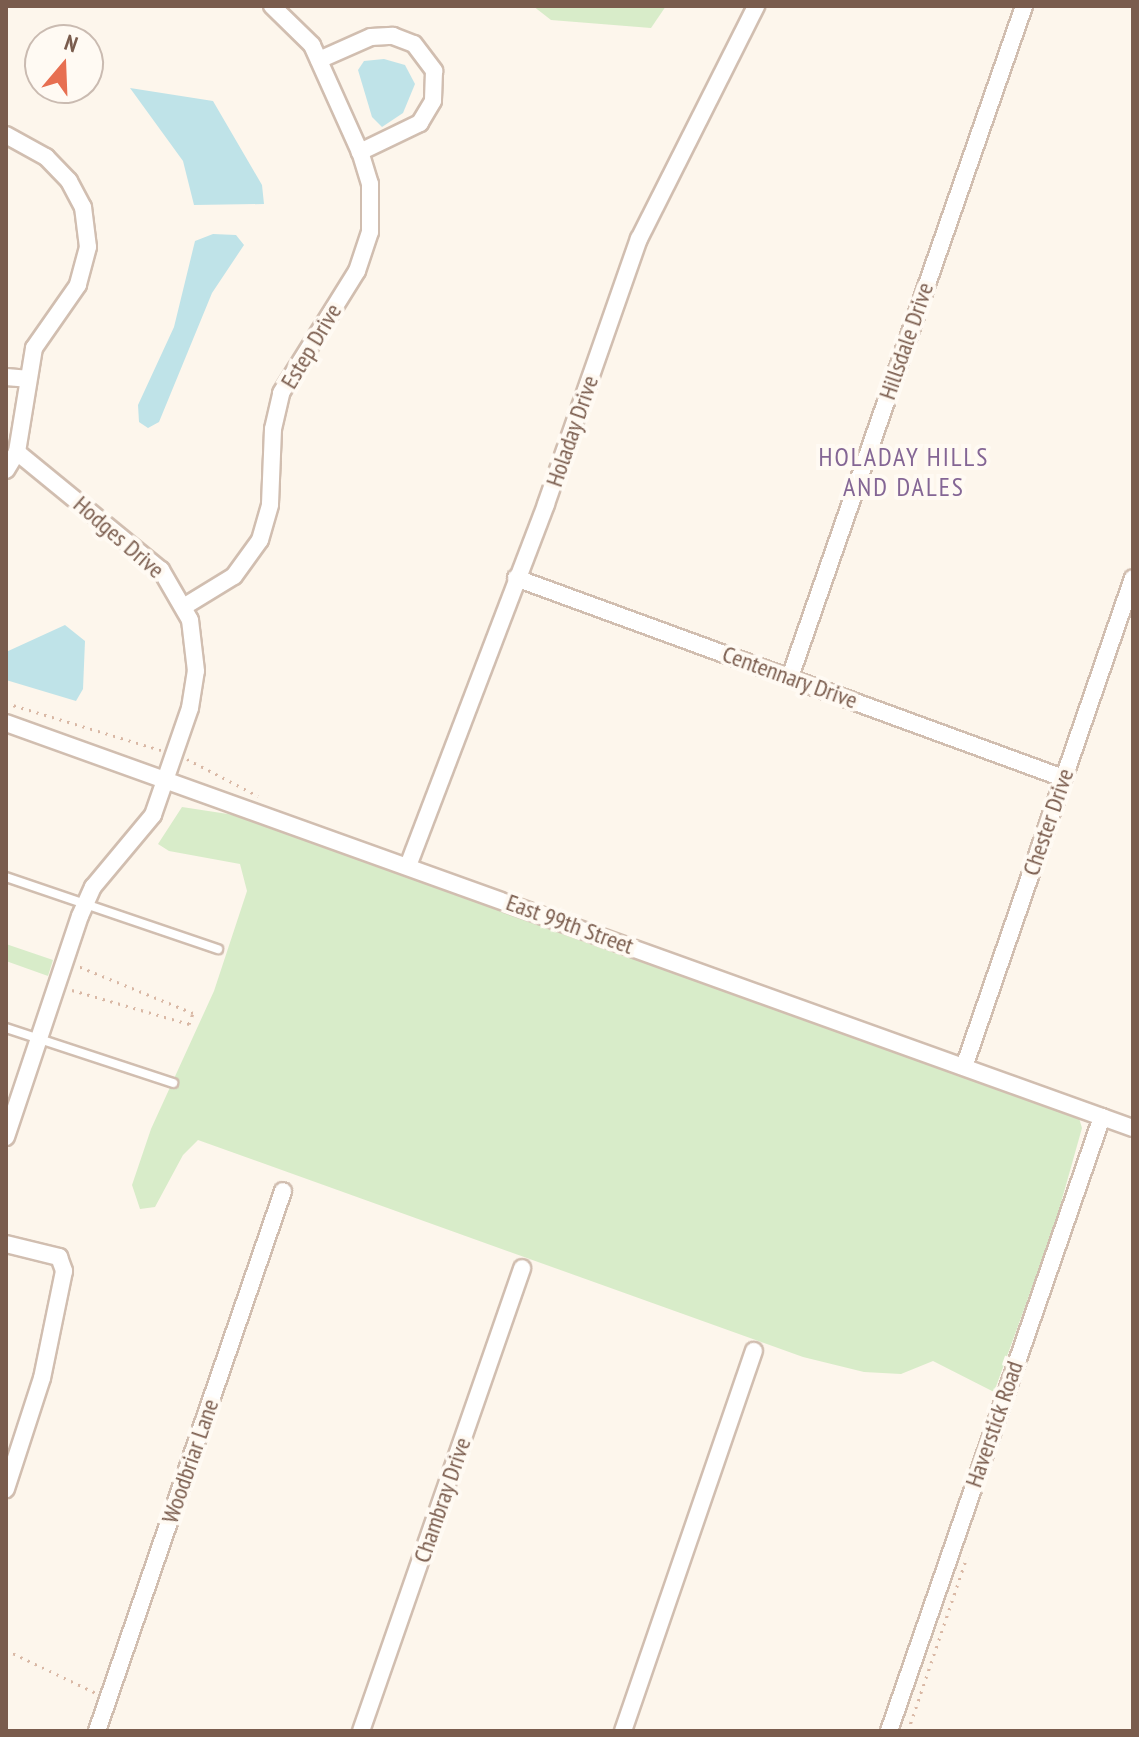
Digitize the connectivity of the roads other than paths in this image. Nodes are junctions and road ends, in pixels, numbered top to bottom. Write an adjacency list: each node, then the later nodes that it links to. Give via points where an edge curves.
1 (272, 6): 4 (street, via 303,34)
2 (756, 6): 11 (street, Holaday Drive, via 639,239)
3 (1024, 6): 14 (street, Hillsdale Drive)
4 (319, 60): 6 (street); 6 (street, via 371,37 393,36 414,44 434,71 433,101 420,123)
5 (6, 135): 8 (street, via 63,172 83,207 88,237 81,278 37,342)
6 (360, 152): 13 (street, Estep Drive, via 372,202 369,242 357,271 281,393 265,528 234,576)
7 (6, 377): 8 (street)
8 (27, 379): 9 (street)
9 (17, 452): 10 (street); 13 (street, Hodges Drive, via 153,560)
10 (6, 470)
11 (516, 578): 14 (street, Centennary Drive); 18 (street, Holaday Drive)
12 (1133, 578): 16 (street, Chester Drive)
13 (185, 606): 17 (street, Hodges Drive, via 195,644 195,684)
14 (790, 677): 16 (street, Centennary Drive)
15 (6, 723): 17 (street, East 99th Street)
16 (1063, 778): 24 (street, Chester Drive)
17 (166, 780): 18 (street, East 99th Street); 20 (street, Hodges Drive, via 139,838 93,887)
18 (408, 866): 24 (street, East 99th Street)
19 (6, 877): 20 (lane)
20 (86, 903): 21 (lane); 23 (street, Hodges Drive)
21 (218, 949)
22 (6, 1028): 23 (lane)
23 (39, 1039): 25 (lane); 28 (street, Hodges Drive)
24 (964, 1067): 26 (street, East 99th Street)
25 (173, 1083)
26 (1102, 1117): 27 (street, East 99th Street); 37 (street, Haverstick Road)
27 (1133, 1128)
28 (6, 1137)
29 (283, 1191): 34 (street, Woodbriar Lane)
30 (6, 1244): 33 (street, via 59,1257 64,1271 42,1378)
31 (522, 1268): 35 (street, Chambray Drive)
32 (754, 1351): 36 (street)
33 (6, 1489)
34 (97, 1731)
35 (361, 1731)
36 (623, 1731)
37 (889, 1731)

